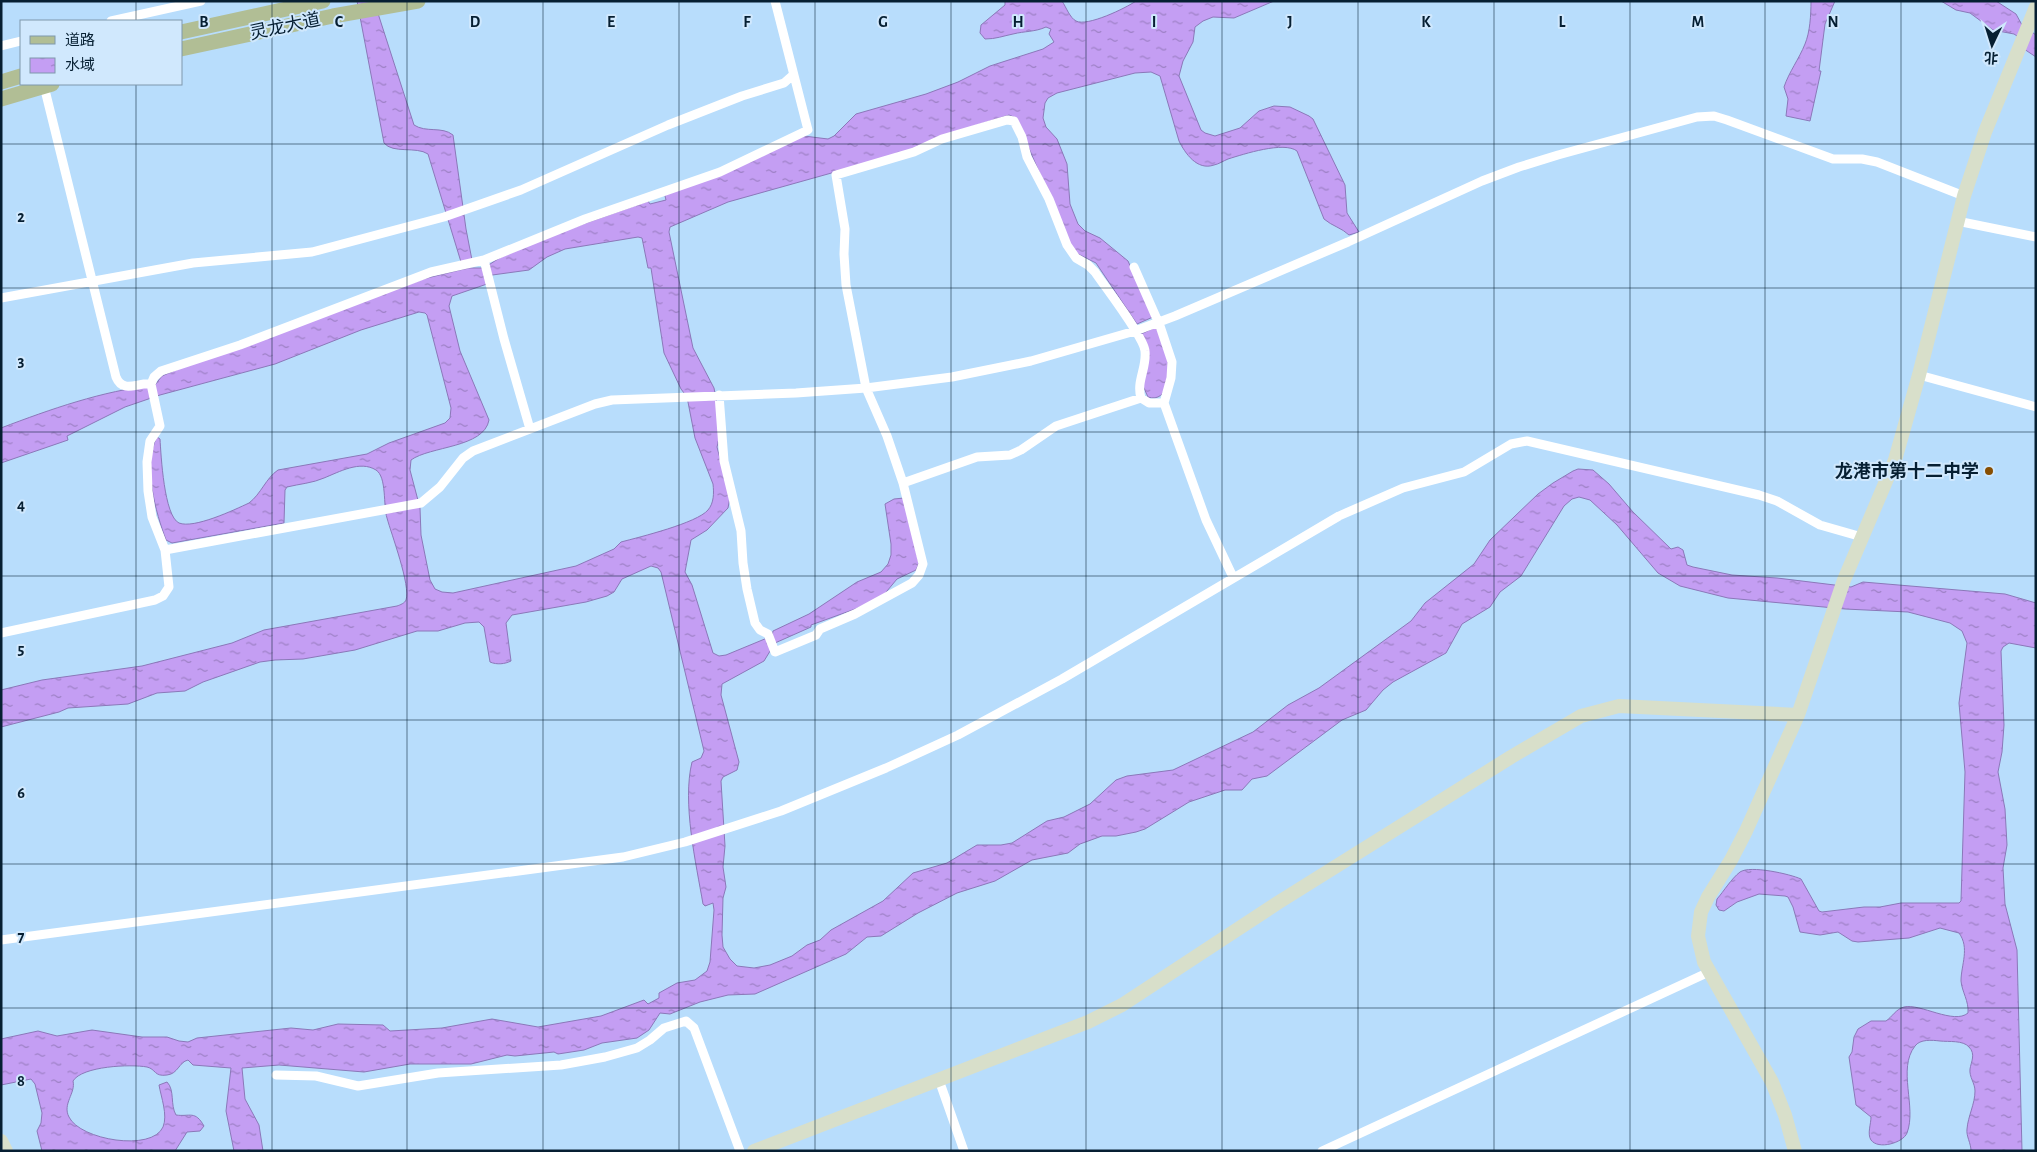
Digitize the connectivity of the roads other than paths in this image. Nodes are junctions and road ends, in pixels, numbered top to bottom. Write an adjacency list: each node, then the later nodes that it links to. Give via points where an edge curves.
1 (201, 1): 7 (street)
2 (323, 1): 5 (main road, 灵龙大道)
3 (418, 1): 11 (main road, 灵龙大道)
4 (775, 1): 12 (street)
5 (304, 3): 8 (main road, 灵龙大道)
6 (2033, 12): 17 (main road, via 1985,132)
7 (116, 20)
8 (182, 32)
9 (20, 41): 10 (street)
10 (1, 46)
11 (182, 49)
12 (793, 75): 20 (street, via 808,130 720,172 585,219); 22 (street, via 784,83 704,110 521,190 444,217 312,252 193,263)
13 (20, 76): 14 (main road)
14 (1, 82)
15 (48, 85): 16 (main road); 22 (street)
16 (1, 99)
17 (1964, 196): 18 (main road); 24 (street, via 1878,162 1833,159 1728,120 1714,116 1697,117 1558,154 1482,181 1287,269)
18 (1957, 221): 19 (street); 26 (main road)
19 (2036, 237)
20 (485, 263): 27 (street, via 430,272 240,345 161,371); 33 (street)
21 (1134, 267): 24 (street)
22 (93, 281): 23 (street); 27 (street, via 118,383 127,386)
23 (1, 298)
24 (1158, 322): 25 (street); 31 (street, via 1172,367)
25 (1135, 331): 28 (street, via 996,369); 28 (street, via 1095,272 1076,258 1067,245 1049,199 1027,157 1016,123 998,121 942,139 914,152 836,175 845,229 846,285); 30 (street, via 1145,353 1139,383)
26 (1919, 375): 32 (street); 35 (main road, via 1895,460)
27 (151, 384): 36 (street, via 160,426 150,441 148,491 152,517)
28 (866, 388): 29 (street); 34 (street)
29 (718, 395): 33 (street, via 612,400); 34 (street, via 724,461 741,531 747,589 755,623 768,634 775,652 816,635 820,629 881,601 916,579 922,564)
30 (1142, 398): 31 (street, via 1149,403); 34 (street, via 1056,426 1010,455 977,457)
31 (1164, 403): 37 (street, via 1206,520)
32 (2036, 407)
33 (530, 429): 36 (street, via 468,454 440,487 421,503)
34 (904, 483)
35 (1862, 537): 37 (street, via 1820,525 1759,494 1523,440 1464,472 1403,488 1355,508); 39 (main road)
36 (165, 550): 38 (street, via 169,588 159,599)
37 (1233, 577): 40 (street, via 1062,679 958,736 790,808 685,842 604,860)
38 (1, 633)
39 (1798, 716): 41 (main road, via 1746,831 1701,912 1699,942); 43 (main road, via 1619,706 1581,716 1279,902 1122,1005 1088,1022)
40 (1, 940)
41 (1709, 972): 49 (street); 50 (main road, via 1772,1082)
42 (276, 1075): 46 (street, via 316,1076 358,1086 438,1073 561,1065 637,1048 664,1028 686,1021 694,1028)
43 (939, 1080): 47 (main road); 48 (street)
44 (1, 1141): 45 (main road)
45 (6, 1151)
46 (740, 1151)
47 (754, 1151)
48 (964, 1151)
49 (1322, 1151)
50 (1795, 1151)

